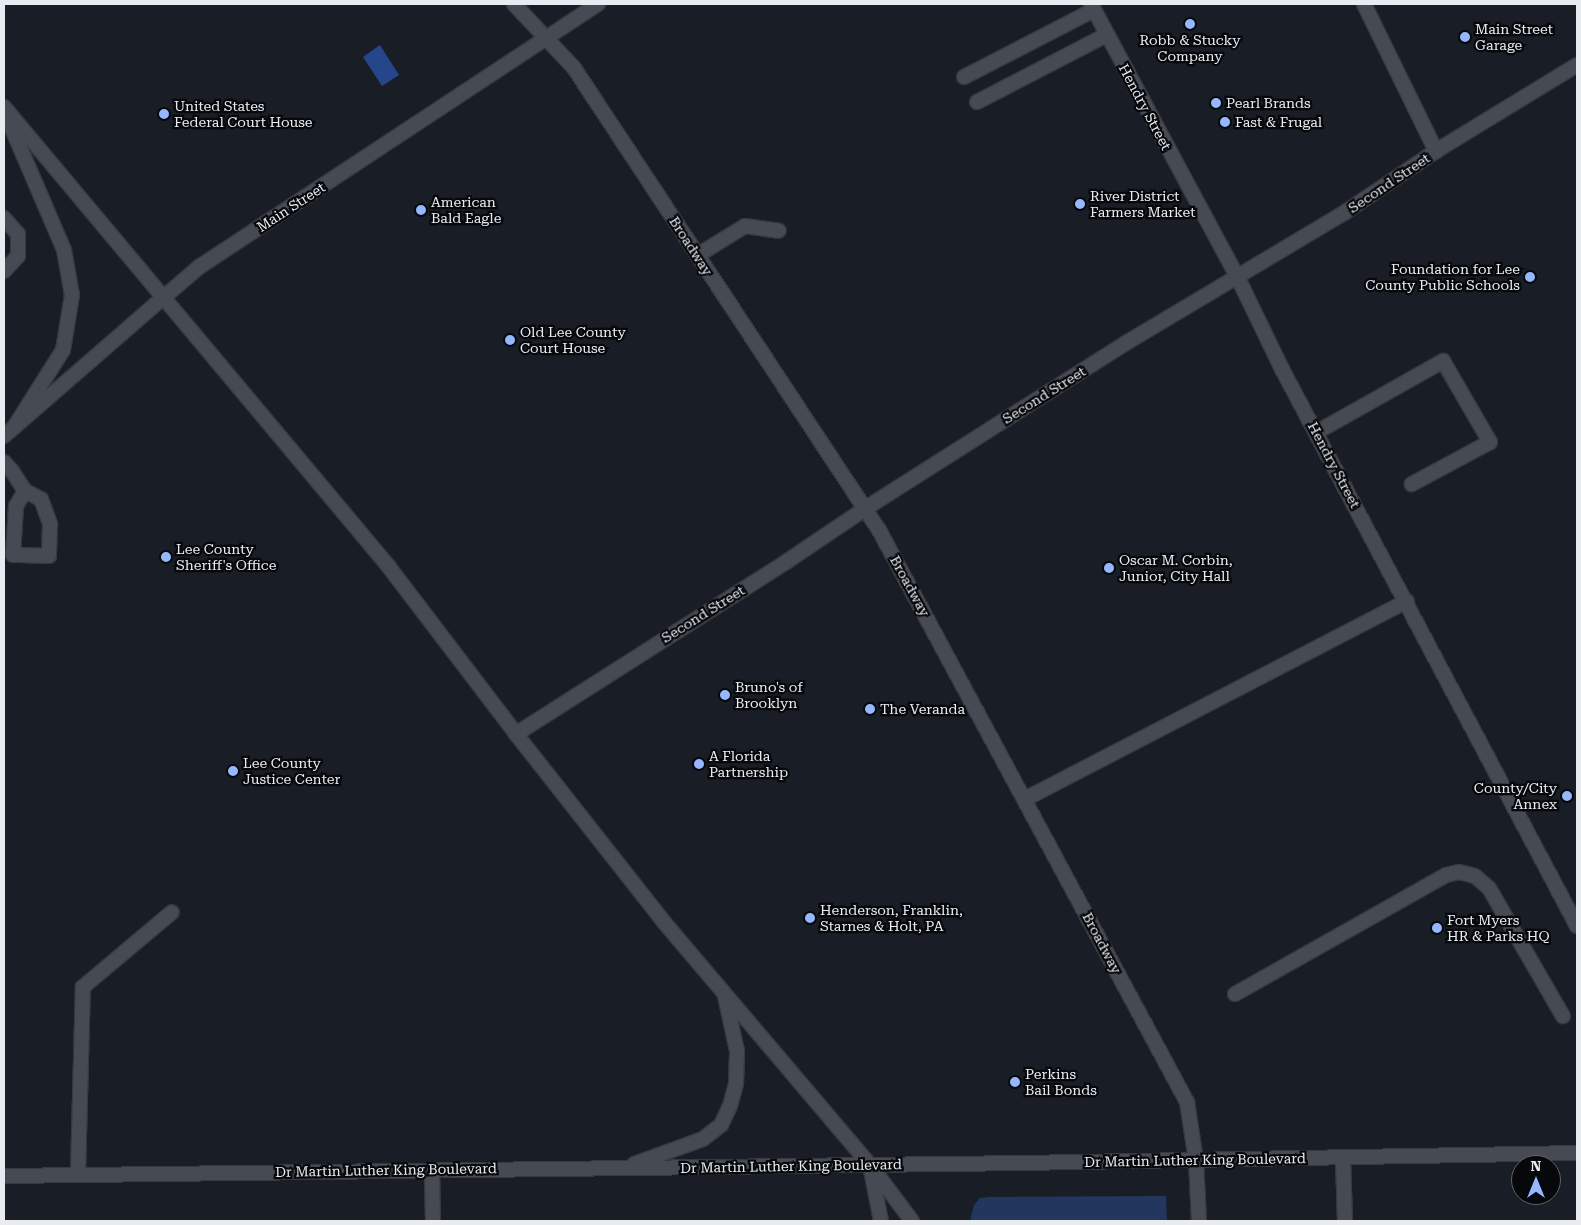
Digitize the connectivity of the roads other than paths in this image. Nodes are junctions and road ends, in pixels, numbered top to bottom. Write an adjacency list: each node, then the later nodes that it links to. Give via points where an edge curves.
1 (514, 4): 6 (street, Broadway)
2 (598, 4): 6 (street, Main Street)
3 (1364, 4): 11 (street)
4 (1092, 7): 5 (street, Hendry Street); 8 (street)
5 (1106, 35): 9 (street); 16 (street, Hendry Street)
6 (545, 39): 14 (street, Broadway, via 574,68); 17 (street, Main Street, via 199,268)
7 (1577, 65): 11 (street, Second Street)
8 (964, 78)
9 (976, 102)
10 (4, 108): 17 (street); 18 (street, via 61,242 72,295 63,350)
11 (1436, 151): 16 (street, Second Street, via 1344,213)
12 (4, 218): 15 (street, via 18,234 18,256)
13 (779, 231): 14 (street, via 745,226)
14 (698, 255): 24 (street, Broadway)
15 (4, 271)
16 (1237, 276): 19 (street, Hendry Street); 24 (street, Second Street)
17 (163, 298): 18 (street, Main Street); 26 (street, via 389,567)
18 (15, 426): 20 (street, Main Street)
19 (1316, 432): 22 (street, via 1443,361 1490,442); 25 (street, Hendry Street)
20 (4, 436)
21 (4, 462): 23 (street)
22 (1412, 484)
23 (25, 491): 23 (street, via 41,499 50,524 49,556 13,554 16,506)
24 (866, 508): 26 (street, Second Street); 27 (street, Broadway)
25 (1407, 601): 27 (street); 29 (street, Hendry Street)
26 (516, 734): 31 (street, via 662,921)
27 (1025, 799): 35 (street, Broadway, via 1187,1102)
28 (172, 912): 39 (street, via 82,987)
29 (1577, 926)
30 (1235, 994): 32 (street, via 1446,875 1459,872 1475,876 1489,888)
31 (725, 995): 36 (street); 37 (street, via 736,1051 736,1083 721,1124 703,1139)
32 (1563, 1016)
33 (1577, 1153): 34 (street, Dr Martin Luther King Boulevard)
34 (1343, 1158): 35 (street, Dr Martin Luther King Boulevard); 45 (street)
35 (1196, 1160): 36 (street, Dr Martin Luther King Boulevard); 44 (street, Broadway)
36 (870, 1165): 37 (street, Dr Martin Luther King Boulevard); 42 (street); 43 (street)
37 (624, 1168): 38 (street, Dr Martin Luther King Boulevard)
38 (432, 1170): 39 (street, Dr Martin Luther King Boulevard); 41 (street)
39 (78, 1174): 40 (street, Dr Martin Luther King Boulevard)
40 (4, 1176)
41 (433, 1221)
42 (881, 1221)
43 (912, 1221)
44 (1199, 1221)
45 (1345, 1221)

